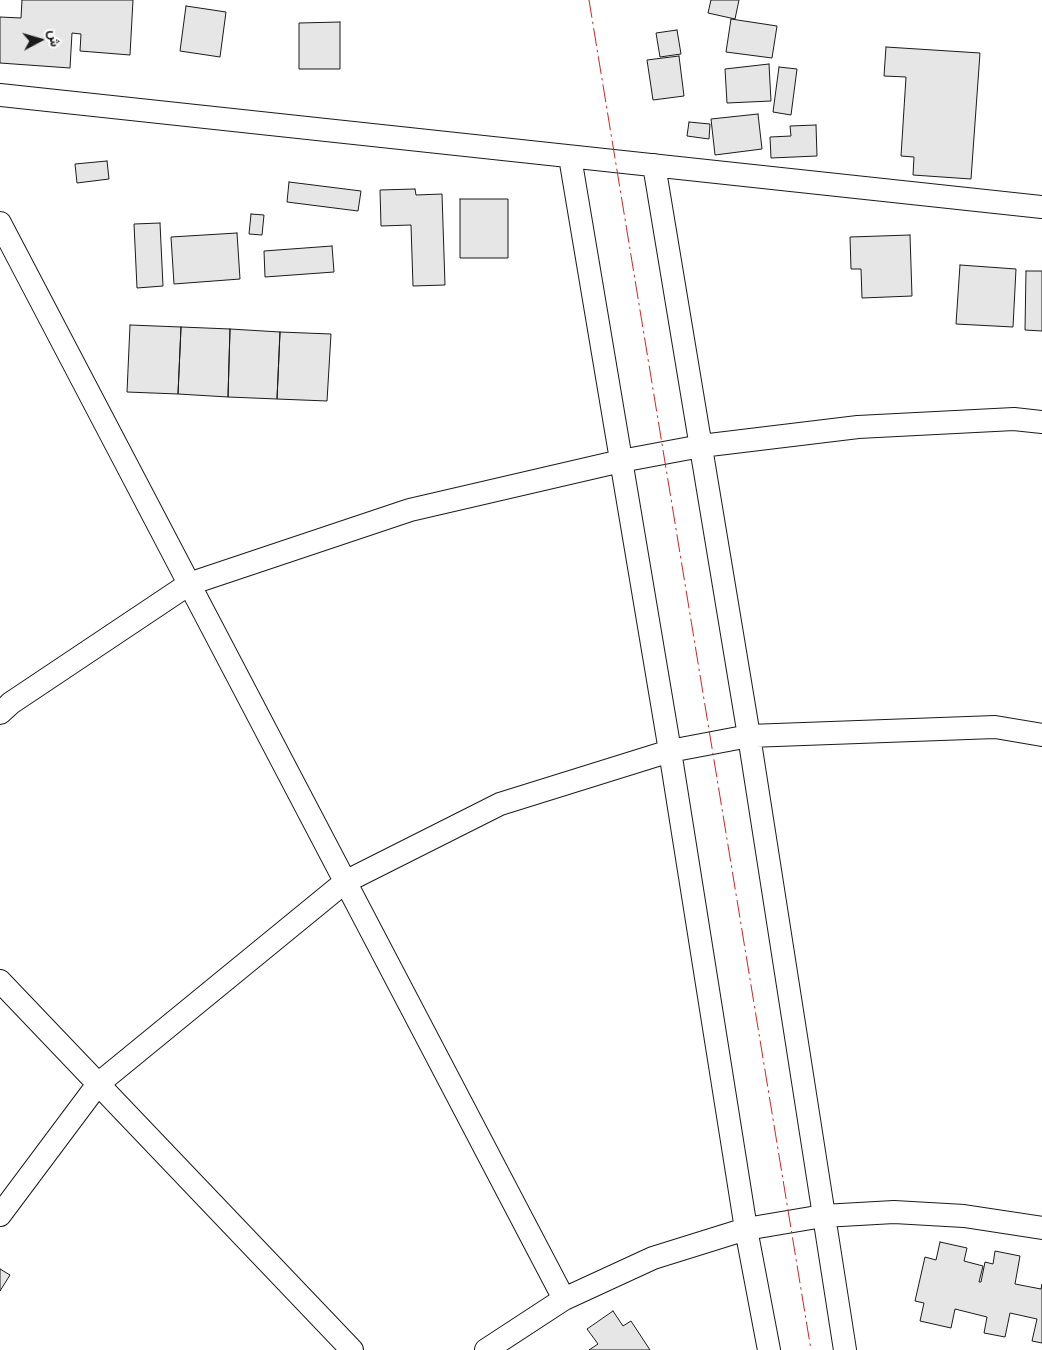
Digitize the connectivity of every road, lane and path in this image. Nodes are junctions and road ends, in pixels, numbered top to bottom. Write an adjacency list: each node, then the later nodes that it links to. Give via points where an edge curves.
1 (0, 95): 2 (street)
2 (570, 156): 3 (street); 8 (street)
3 (654, 165): 4 (street); 7 (street)
4 (1042, 207)
5 (0, 223): 9 (street)
6 (1042, 422): 7 (street, via 1014,419 858,427)
7 (701, 446): 8 (street); 12 (street)
8 (621, 461): 9 (street, via 410,510); 13 (street)
9 (189, 584): 10 (street); 14 (street)
10 (0, 713)
11 (1042, 735): 12 (street, via 995,727)
12 (749, 736): 13 (street); 18 (street)
13 (670, 751): 14 (street, via 500,804); 20 (street)
14 (345, 882): 16 (street); 21 (street)
15 (0, 981): 16 (street)
16 (98, 1084): 17 (street); 22 (street)
17 (0, 1215)
18 (824, 1216): 19 (street, via 894,1212 964,1216); 20 (street); 25 (street)
19 (1042, 1228)
20 (746, 1229): 21 (street, via 653,1258); 24 (street)
21 (564, 1299): 23 (street)
22 (352, 1350)
23 (486, 1350)
24 (769, 1350)
25 (846, 1350)

